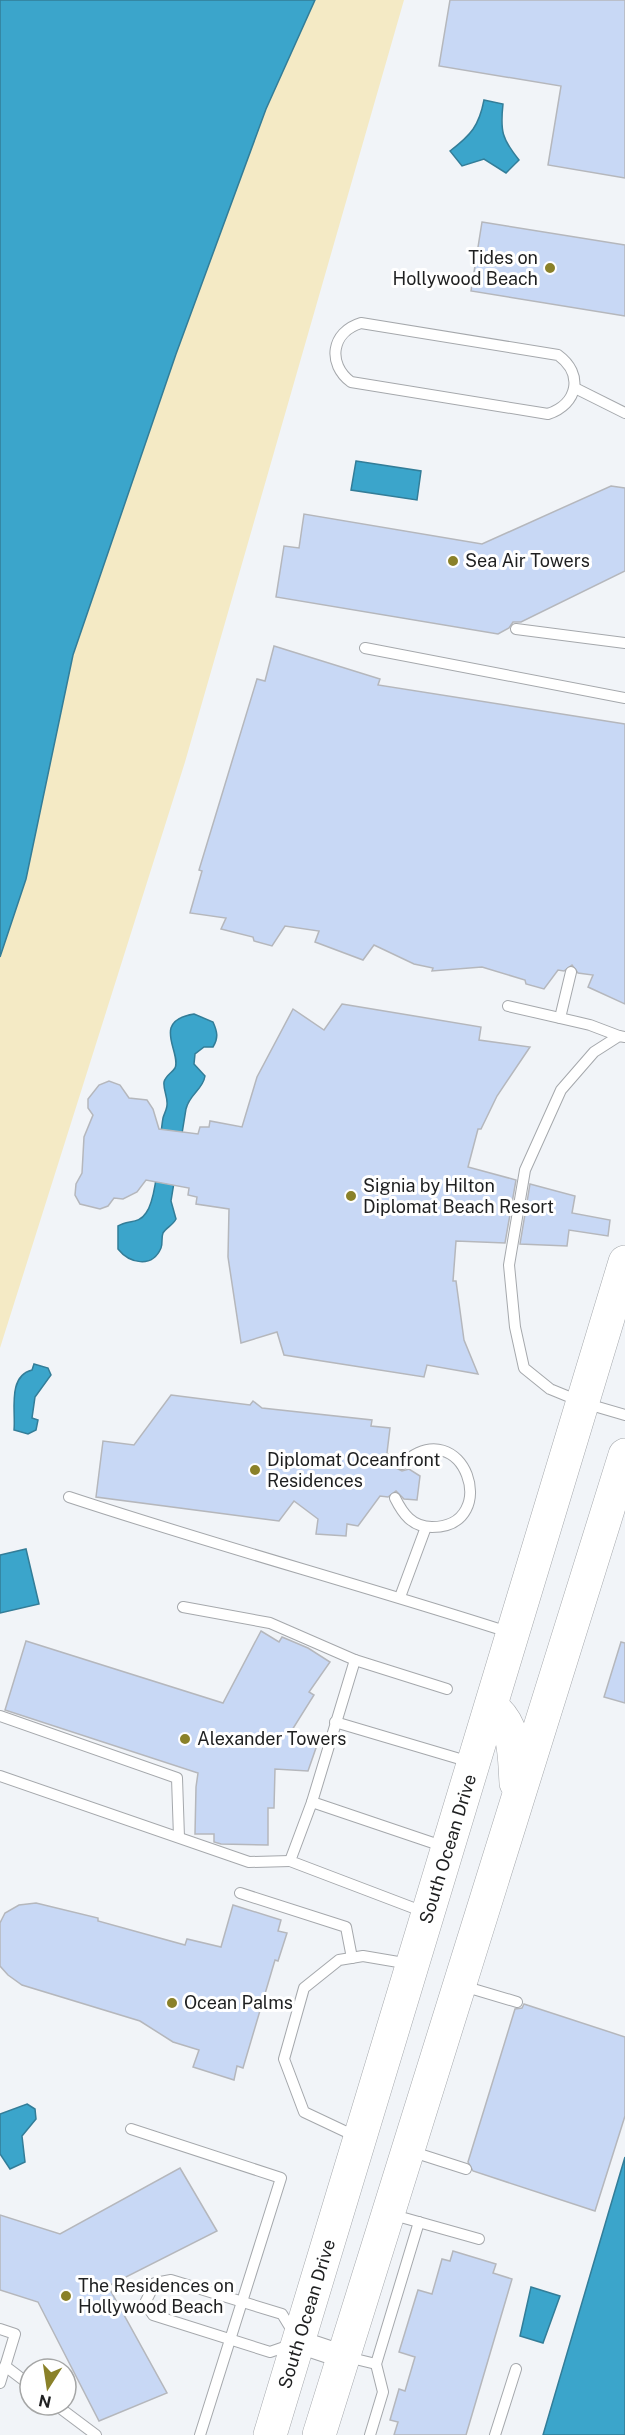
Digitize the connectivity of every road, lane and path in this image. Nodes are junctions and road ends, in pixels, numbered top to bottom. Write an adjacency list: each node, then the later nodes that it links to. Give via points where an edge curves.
1 (575, 388): 1 (lane, via 572,369 558,355 361,323 351,326 337,339 334,359 351,382 548,414 566,406); 2 (lane)
2 (625, 413)
3 (516, 629): 4 (lane)
4 (625, 643)
5 (365, 648): 6 (lane)
6 (625, 698)
7 (571, 972): 9 (lane)
8 (508, 1006): 9 (lane)
9 (560, 1018): 10 (lane)
10 (622, 1037): 12 (lane, via 594,1052 561,1090 525,1170 509,1265 524,1368 550,1389)
11 (625, 1262): 12 (main road, South Ocean Drive)
12 (584, 1403): 13 (lane); 21 (main road, South Ocean Drive)
13 (625, 1415)
14 (625, 1455): 29 (main road)
15 (402, 1464): 18 (lane, via 423,1451 436,1450 459,1460 469,1475 471,1494 460,1516 438,1527)
16 (69, 1497): 19 (lane)
17 (395, 1498): 18 (lane, via 403,1514)
18 (426, 1527): 19 (lane)
19 (400, 1597): 21 (lane)
20 (183, 1607): 22 (lane, via 270,1623)
21 (514, 1634): 24 (main road, South Ocean Drive)
22 (356, 1660): 23 (lane); 26 (lane)
23 (447, 1689)
24 (492, 1707): 27 (main road, South Ocean Drive); 29 (main road, via 502,1715 512,1735)
25 (0, 1716): 31 (lane, via 177,1778)
26 (335, 1722): 27 (lane); 30 (lane)
27 (474, 1764): 32 (main road, South Ocean Drive)
28 (0, 1776): 31 (lane)
29 (518, 1799): 38 (main road)
30 (312, 1802): 32 (lane); 33 (lane)
31 (179, 1837): 33 (lane, via 249,1862)
32 (449, 1848): 35 (main road, South Ocean Drive)
33 (290, 1861): 35 (lane)
34 (240, 1893): 36 (lane, via 346,1927)
35 (429, 1913): 37 (main road, South Ocean Drive)
36 (352, 1958): 37 (lane, via 363,1956); 41 (lane, via 339,1960 304,1988 284,2059 304,2112)
37 (413, 1964): 41 (main road, South Ocean Drive)
38 (460, 1985): 39 (lane); 42 (main road)
39 (517, 2002)
40 (131, 2129): 46 (lane, via 281,2178)
41 (360, 2139): 49 (main road, South Ocean Drive)
42 (407, 2150): 43 (lane); 44 (main road)
43 (466, 2169)
44 (403, 2218): 45 (lane); 50 (main road); 51 (lane)
45 (479, 2239)
46 (241, 2303): 48 (lane); 48 (lane, via 171,2280 155,2283 145,2303 153,2315); 49 (lane, via 282,2314)
47 (0, 2329): 52 (lane, via 15,2334)
48 (229, 2338): 49 (lane, via 270,2352); 58 (lane)
49 (299, 2342): 50 (street); 59 (main road, South Ocean Drive)
50 (344, 2357): 51 (lane); 60 (main road)
51 (376, 2364): 61 (lane, via 383,2392)
52 (5, 2367): 54 (lane); 55 (lane)
53 (516, 2369): 62 (lane)
54 (18, 2376)
55 (0, 2383)
56 (72, 2417): 57 (lane)
57 (96, 2435)
58 (200, 2435)
59 (270, 2435)
60 (319, 2435)
61 (370, 2435)
62 (495, 2435)

